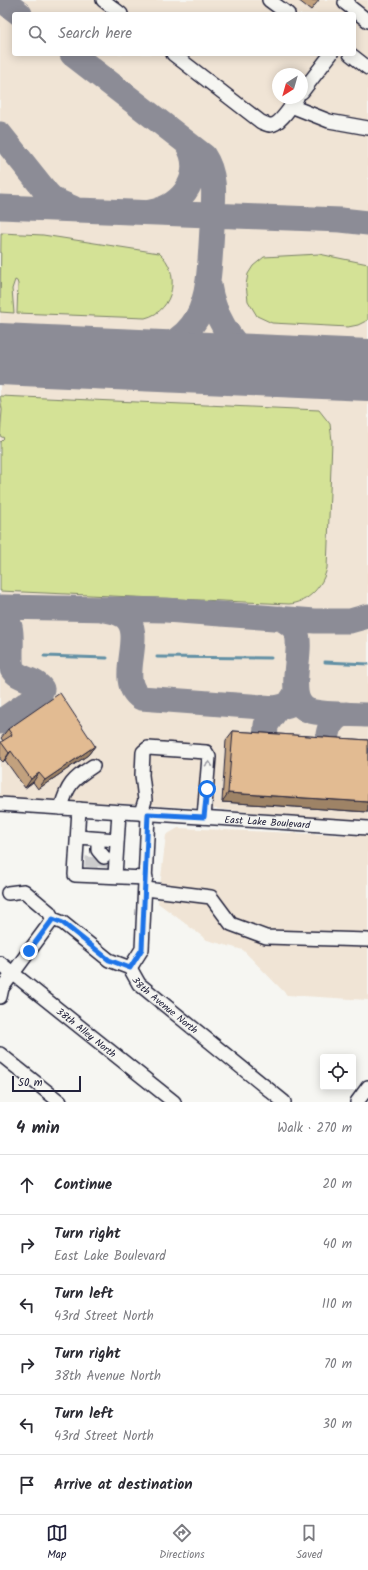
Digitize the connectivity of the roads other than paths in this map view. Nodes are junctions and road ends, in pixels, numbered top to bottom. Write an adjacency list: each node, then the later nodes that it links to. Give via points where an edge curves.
1 (103, 0): 4 (street)
2 (270, 0): 5 (street)
3 (348, 0): 6 (street, via 345,3)
4 (118, 12)
5 (285, 12)
6 (368, 21)
7 (176, 56): 12 (street, via 261,122 276,124)
8 (329, 56): 11 (street)
9 (353, 56): 10 (street)
10 (368, 68)
11 (308, 84)
12 (292, 104)
13 (298, 104): 14 (street, via 329,121)
14 (368, 128)
15 (92, 766): 17 (street, via 65,790)
16 (0, 804): 17 (street, East Lake Boulevard)
17 (61, 808): 18 (street, East Lake Boulevard)
18 (79, 810): 19 (street, East Lake Boulevard); 23 (street)
19 (118, 812): 20 (street, East Lake Boulevard); 24 (street)
20 (145, 814): 21 (street, East Lake Boulevard); 21 (street, one-way to 20, via 209,757 206,752 148,748 143,752); 27 (street)
21 (204, 817): 22 (street, East Lake Boulevard)
22 (368, 828)
23 (78, 837): 25 (street); 25 (street, via 76,875)
24 (117, 840): 25 (street); 26 (street)
25 (97, 861): 26 (street)
26 (115, 876): 27 (street)
27 (146, 884): 30 (street, via 211,896 231,924 266,937); 32 (street, via 142,949)
28 (8, 893): 29 (street, 38th Avenue North, via 24,891 49,912)
29 (53, 919): 32 (street, 38th Avenue North, via 63,923 109,960); 33 (street)
30 (368, 940)
31 (0, 963): 33 (street, 38th Alley North)
32 (130, 968): 39 (street, 38th Avenue North, via 139,984)
33 (13, 973): 34 (street, via 2,988); 38 (street, 38th Alley North)
34 (0, 997)
35 (0, 1054): 37 (street)
36 (368, 1087): 40 (street)
37 (60, 1102)
38 (174, 1102)
39 (284, 1102)
40 (357, 1102)

